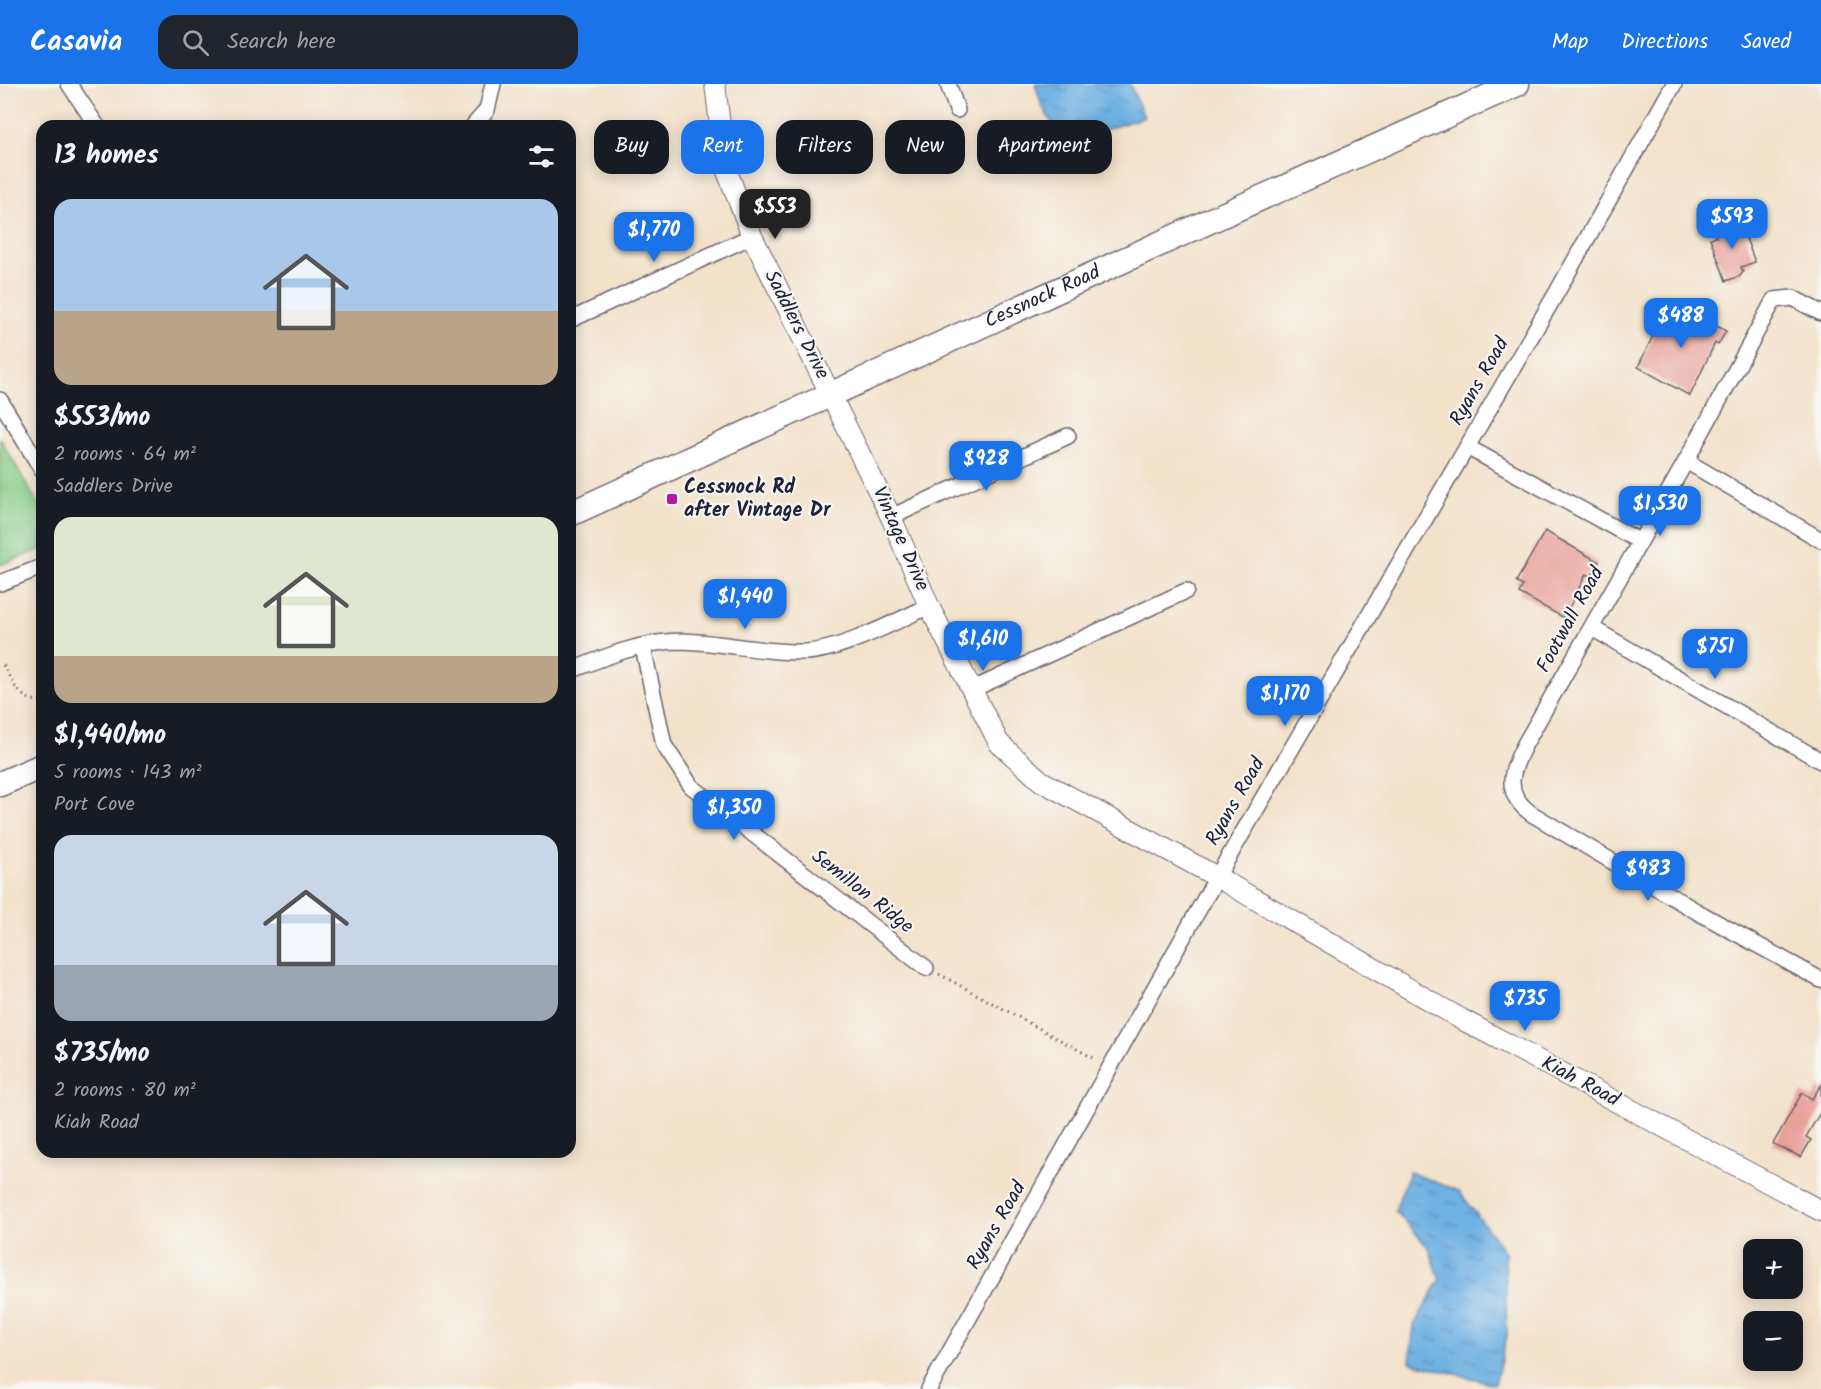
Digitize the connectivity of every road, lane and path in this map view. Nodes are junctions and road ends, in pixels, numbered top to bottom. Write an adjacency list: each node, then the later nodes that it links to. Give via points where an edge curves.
1 (69, 84): 8 (street)
2 (493, 84): 9 (street, via 487,110)
3 (715, 84): 10 (street, Saddlers Drive, via 725,166)
4 (948, 84): 7 (street)
5 (1517, 84): 13 (main road, Cessnock Road)
6 (1674, 84): 16 (street, Ryans Road)
7 (957, 110)
8 (93, 120)
9 (478, 120)
10 (752, 236): 12 (street); 13 (street, Saddlers Drive)
11 (1821, 313): 18 (street, Footwall Road, via 1793,298 1774,300)
12 (576, 317)
13 (831, 395): 19 (main road, Cessnock Road); 20 (street, Vintage Drive)
14 (0, 400): 17 (street)
15 (1068, 436): 20 (street)
16 (1467, 447): 22 (street); 36 (street, Ryans Road)
17 (36, 460)
18 (1686, 461): 21 (street); 22 (street, Footwall Road)
19 (576, 511)
20 (891, 518): 26 (street, Vintage Drive)
21 (1821, 540)
22 (1639, 541): 27 (street, Footwall Road)
23 (36, 569): 24 (street)
24 (0, 583)
25 (1186, 591): 31 (street)
26 (929, 606): 28 (street, via 859,638 806,652 679,641); 31 (street, Vintage Drive)
27 (1592, 628): 33 (street); 38 (street, Footwall Road, via 1513,767 1512,788 1519,805)
28 (643, 647): 30 (street); 37 (street, Semillon Ridge, via 664,745 691,786)
29 (3, 665): 32 (path, via 18,692)
30 (576, 668)
31 (971, 690): 36 (street, Vintage Drive, via 999,743 1041,782)
32 (36, 700)
33 (1821, 761)
34 (36, 769): 35 (main road)
35 (0, 784)
36 (1217, 877): 39 (street, Ryans Road); 40 (street, Kiah Road, via 1461,1019)
37 (926, 968): 39 (path)
38 (1821, 980)
39 (1112, 1068): 41 (street, Ryans Road)
40 (1821, 1211)
41 (929, 1389)

